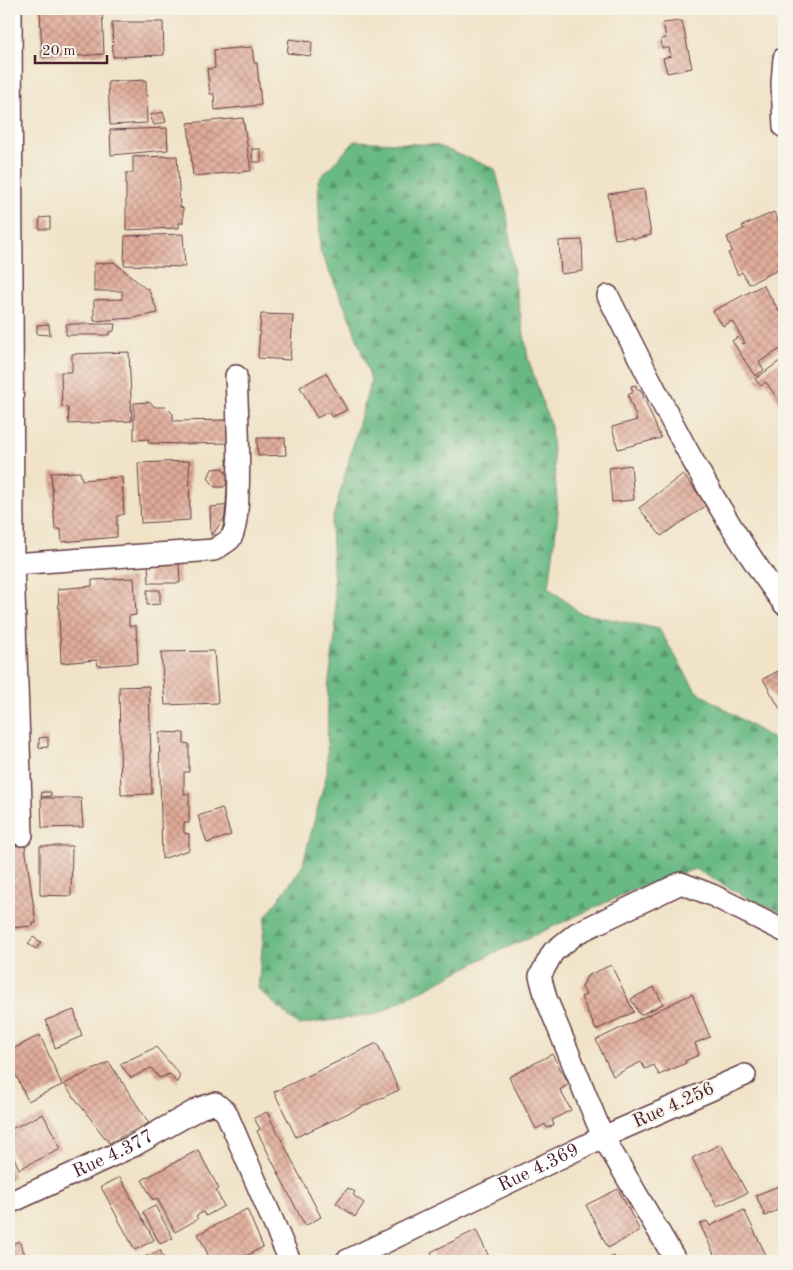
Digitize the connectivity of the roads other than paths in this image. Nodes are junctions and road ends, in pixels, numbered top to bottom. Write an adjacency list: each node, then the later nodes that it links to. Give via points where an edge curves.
1 (11, 9): 6 (street)
2 (784, 58): 3 (street)
3 (784, 127)
4 (608, 296): 7 (street, via 687,452)
5 (236, 376): 6 (street, via 238,470 236,524 231,538 214,550)
6 (11, 557): 8 (street)
7 (784, 604)
8 (22, 835)
9 (784, 931): 11 (street, via 681,883 577,933 553,952 540,976)
10 (744, 1075): 11 (street, Rue 4.256)
11 (603, 1138): 14 (street, Rue 4.369); 15 (street, Rue 4.369)
12 (9, 1203): 13 (street, Rue 4.377, via 133,1146 200,1108 215,1103 226,1112)
13 (290, 1261)
14 (346, 1261)
15 (676, 1261)

